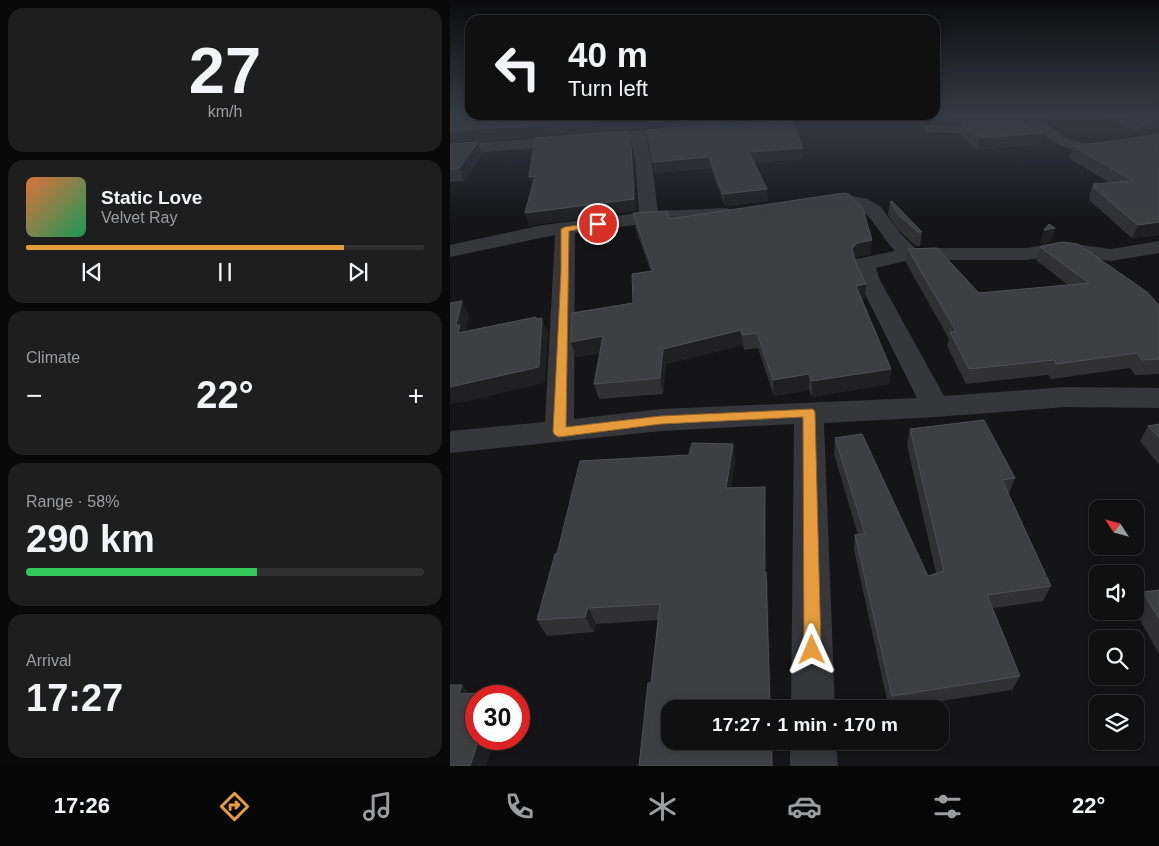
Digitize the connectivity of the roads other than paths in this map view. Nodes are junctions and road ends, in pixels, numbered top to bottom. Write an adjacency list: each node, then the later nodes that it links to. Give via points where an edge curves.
1 (641, 150): 4 (street)
2 (798, 204): 8 (street, via 836,199 867,204)
3 (741, 212): 4 (street)
4 (649, 217): 5 (street)
5 (565, 229): 7 (street); 12 (street)
6 (1159, 247): 8 (street, via 1111,255 1059,248 1027,254)
7 (450, 251)
8 (909, 254): 10 (street, via 864,264 868,280)
9 (1159, 398): 10 (street, via 1066,397)
10 (936, 407): 11 (street)
11 (809, 412): 12 (street, via 661,420); 14 (street)
12 (559, 432): 13 (street)
13 (450, 442)
14 (813, 700)
15 (813, 750): 16 (street)
16 (814, 766)

